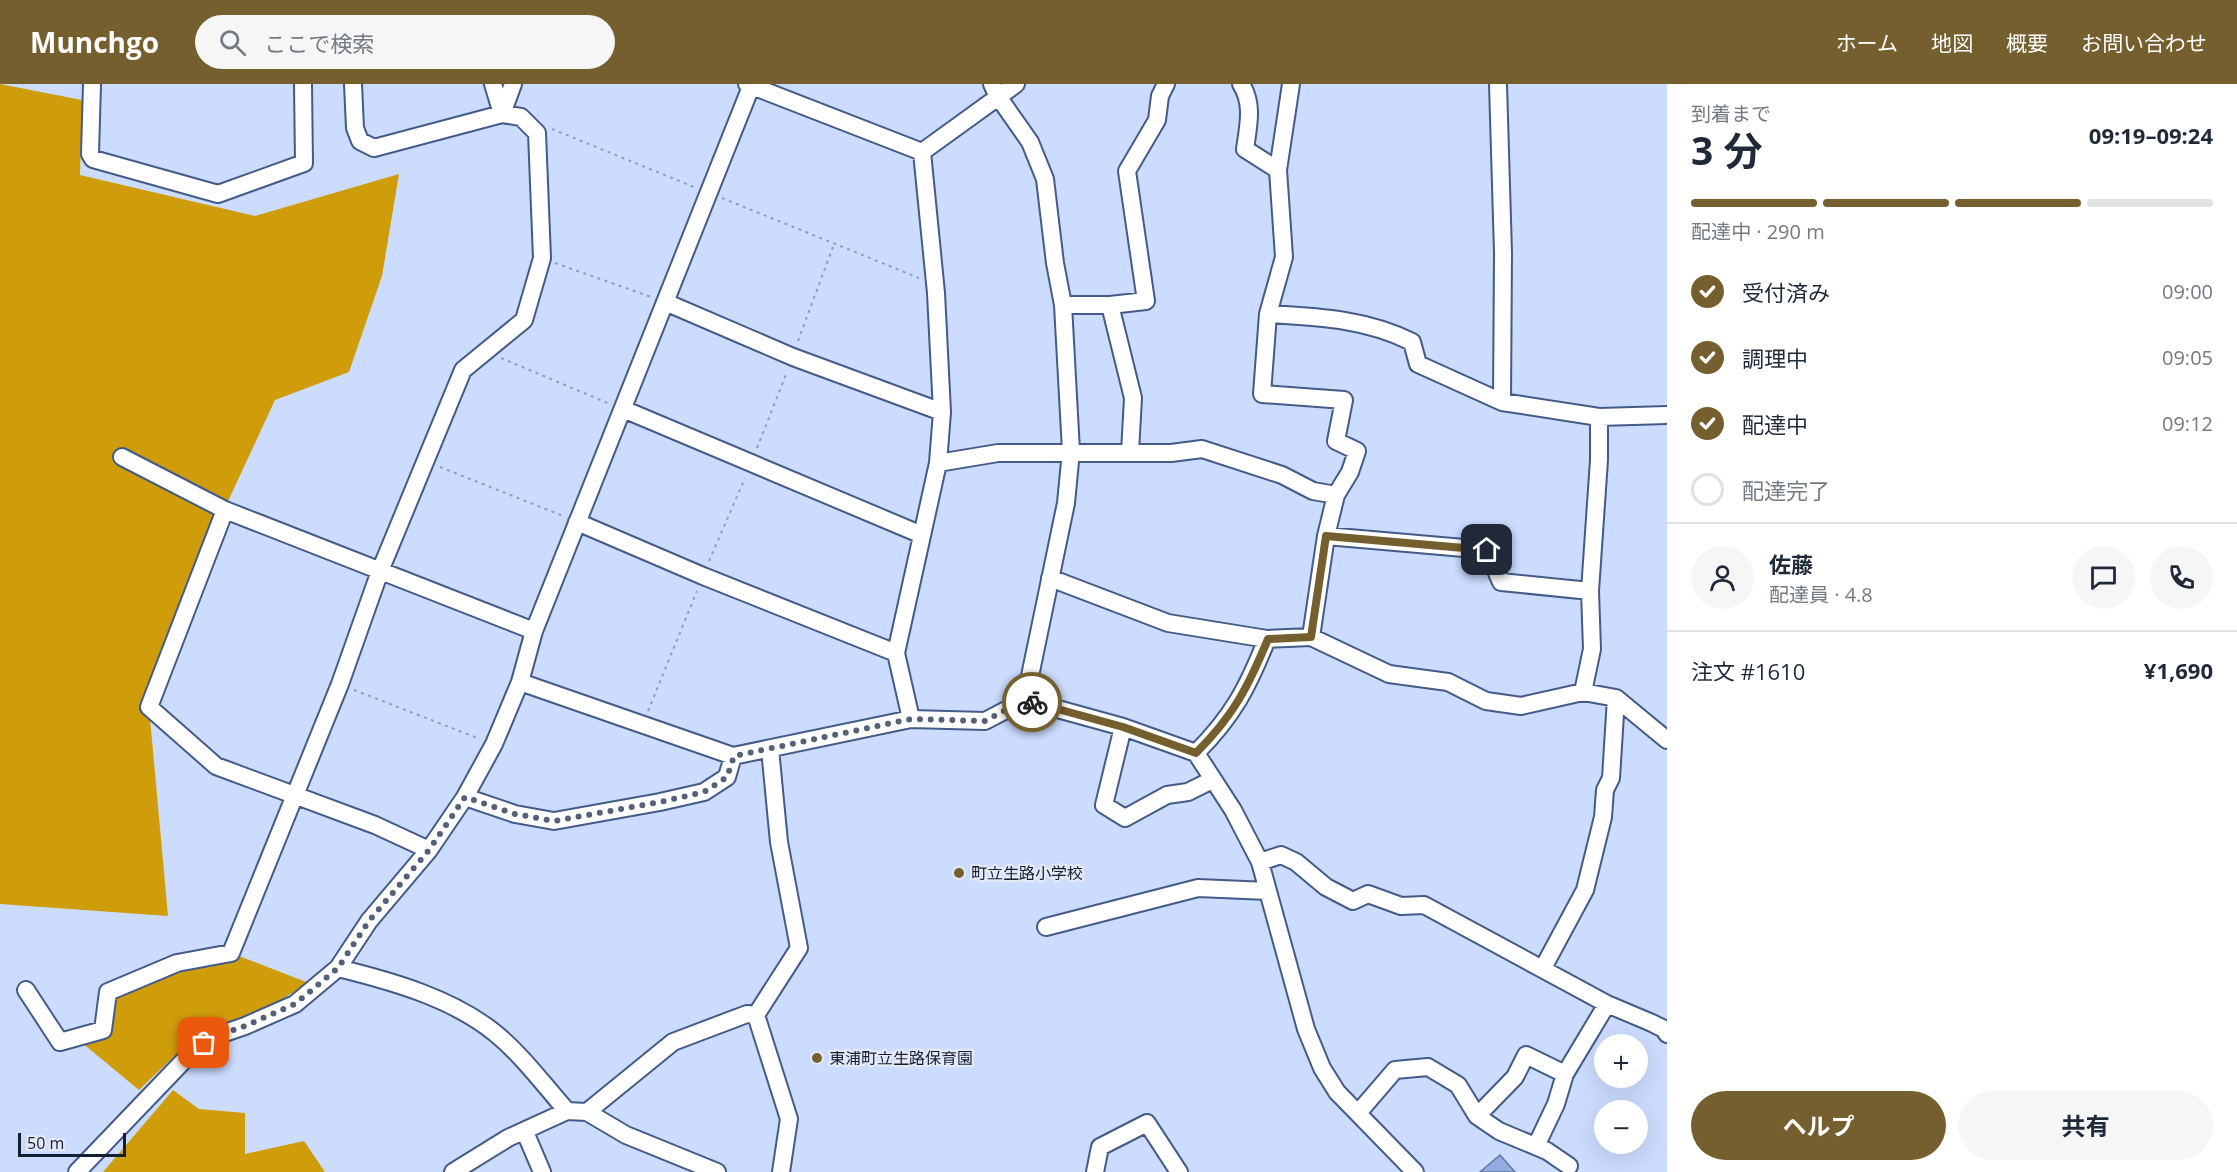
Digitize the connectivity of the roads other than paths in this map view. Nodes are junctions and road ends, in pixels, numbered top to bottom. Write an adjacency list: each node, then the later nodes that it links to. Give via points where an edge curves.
1 (92, 84): 2 (street, via 93,159 218,194 304,163)
2 (303, 84)
3 (353, 84): 13 (street, via 355,128 360,141 374,148)
4 (493, 84): 13 (street)
5 (513, 84): 13 (street)
6 (1016, 84): 12 (street)
7 (1166, 84): 18 (street, via 1157,120 1127,171 1146,301)
8 (1241, 84): 15 (street, via 1247,92 1250,111 1245,149)
9 (1291, 84): 15 (street)
10 (1498, 84): 20 (street)
11 (750, 85): 14 (street); 16 (street)
12 (994, 90): 14 (street); 17 (street, via 1030,142 1045,180)
13 (502, 114): 34 (street, via 521,117 537,133 542,258 524,320 464,370)
14 (922, 152): 22 (street, via 936,285)
15 (1278, 170): 19 (street, via 1284,257)
16 (665, 302): 21 (street); 22 (street, via 793,357)
17 (1063, 304): 18 (street); 25 (street)
18 (1110, 305): 26 (street, via 1133,398)
19 (1268, 314): 20 (street, via 1347,319 1393,333 1412,342 1418,363); 29 (street, via 1262,394 1344,400 1336,441 1357,451)
20 (1502, 402): 24 (street)
21 (623, 409): 31 (street); 32 (street)
22 (942, 412): 28 (street)
23 (1667, 415): 24 (street)
24 (1599, 417): 36 (street)
25 (1071, 451): 26 (street); 28 (street, via 998,453); 35 (street, via 1066,503)
26 (1130, 452): 29 (street, via 1202,449 1282,475 1313,491)
27 (122, 457): 30 (street)
28 (938, 463): 32 (street)
29 (1336, 495): 33 (street)
30 (225, 510): 34 (street); 52 (street, via 149,708 216,766)
31 (577, 522): 37 (street); 40 (street)
32 (922, 535): 40 (street)
33 (1326, 536): 36 (street, via 1487,550 1501,582); 38 (street)
34 (380, 572): 37 (street); 52 (street)
35 (1050, 578): 39 (street, via 1168,623); 44 (street)
36 (1590, 591): 42 (street, via 1593,649)
37 (534, 631): 41 (street)
38 (1311, 637): 39 (street); 42 (street, via 1389,674 1448,682 1486,701 1521,706)
39 (1268, 639): 49 (street, via 1251,680 1223,726)
40 (896, 653): 45 (street)
41 (520, 682): 50 (street); 53 (street, via 494,744)
42 (1583, 692): 43 (street)
43 (1616, 698): 47 (street); 59 (street, via 1611,778 1605,790 1603,817 1585,890)
44 (1025, 700): 45 (street, via 985,721); 46 (street)
45 (911, 719): 48 (street)
46 (1123, 727): 49 (street); 51 (street, via 1104,805 1125,818 1167,795 1188,792)
47 (1667, 740)
48 (770, 749): 50 (street); 62 (street, via 779,842 799,948)
49 (1196, 753): 51 (street)
50 (734, 756): 53 (street, via 727,777 704,792 554,821 515,814)
51 (1212, 780): 55 (street)
52 (295, 794): 54 (street); 60 (street, via 231,953 177,963 108,992 103,1030 60,1042)
53 (465, 797): 54 (street)
54 (429, 850): 58 (street, via 369,921)
55 (1260, 862): 56 (street); 59 (street, via 1281,855 1353,901 1368,894 1401,906 1424,905)
56 (1268, 891): 57 (street, via 1198,888); 67 (street, via 1322,1068 1337,1092)
57 (1046, 927)
58 (338, 968): 65 (street, via 387,980 469,1015 510,1047); 72 (street, via 295,1004 216,1036 193,1050)
59 (1543, 968): 61 (street)
60 (26, 990)
61 (1607, 1004): 63 (street, via 1652,1023); 64 (street)
62 (756, 1015): 66 (street, via 747,1014 673,1042); 76 (street, via 789,1119)
63 (1667, 1034)
64 (1565, 1074): 68 (street, via 1526,1055 1515,1077); 70 (street)
65 (567, 1111): 66 (street); 69 (street)
66 (587, 1112): 75 (street, via 626,1135)
67 (1358, 1113): 68 (street, via 1395,1070 1428,1066 1458,1085); 79 (street)
68 (1477, 1116): 70 (street, via 1499,1131)
69 (525, 1132): 73 (street, via 508,1138); 74 (street)
70 (1536, 1146): 71 (street)
71 (1569, 1166)
72 (77, 1172)
73 (454, 1172)
74 (542, 1172)
75 (717, 1172)
76 (781, 1172)
77 (1095, 1172): 78 (street, via 1100,1147 1147,1123)
78 (1179, 1172)
79 (1415, 1172)

